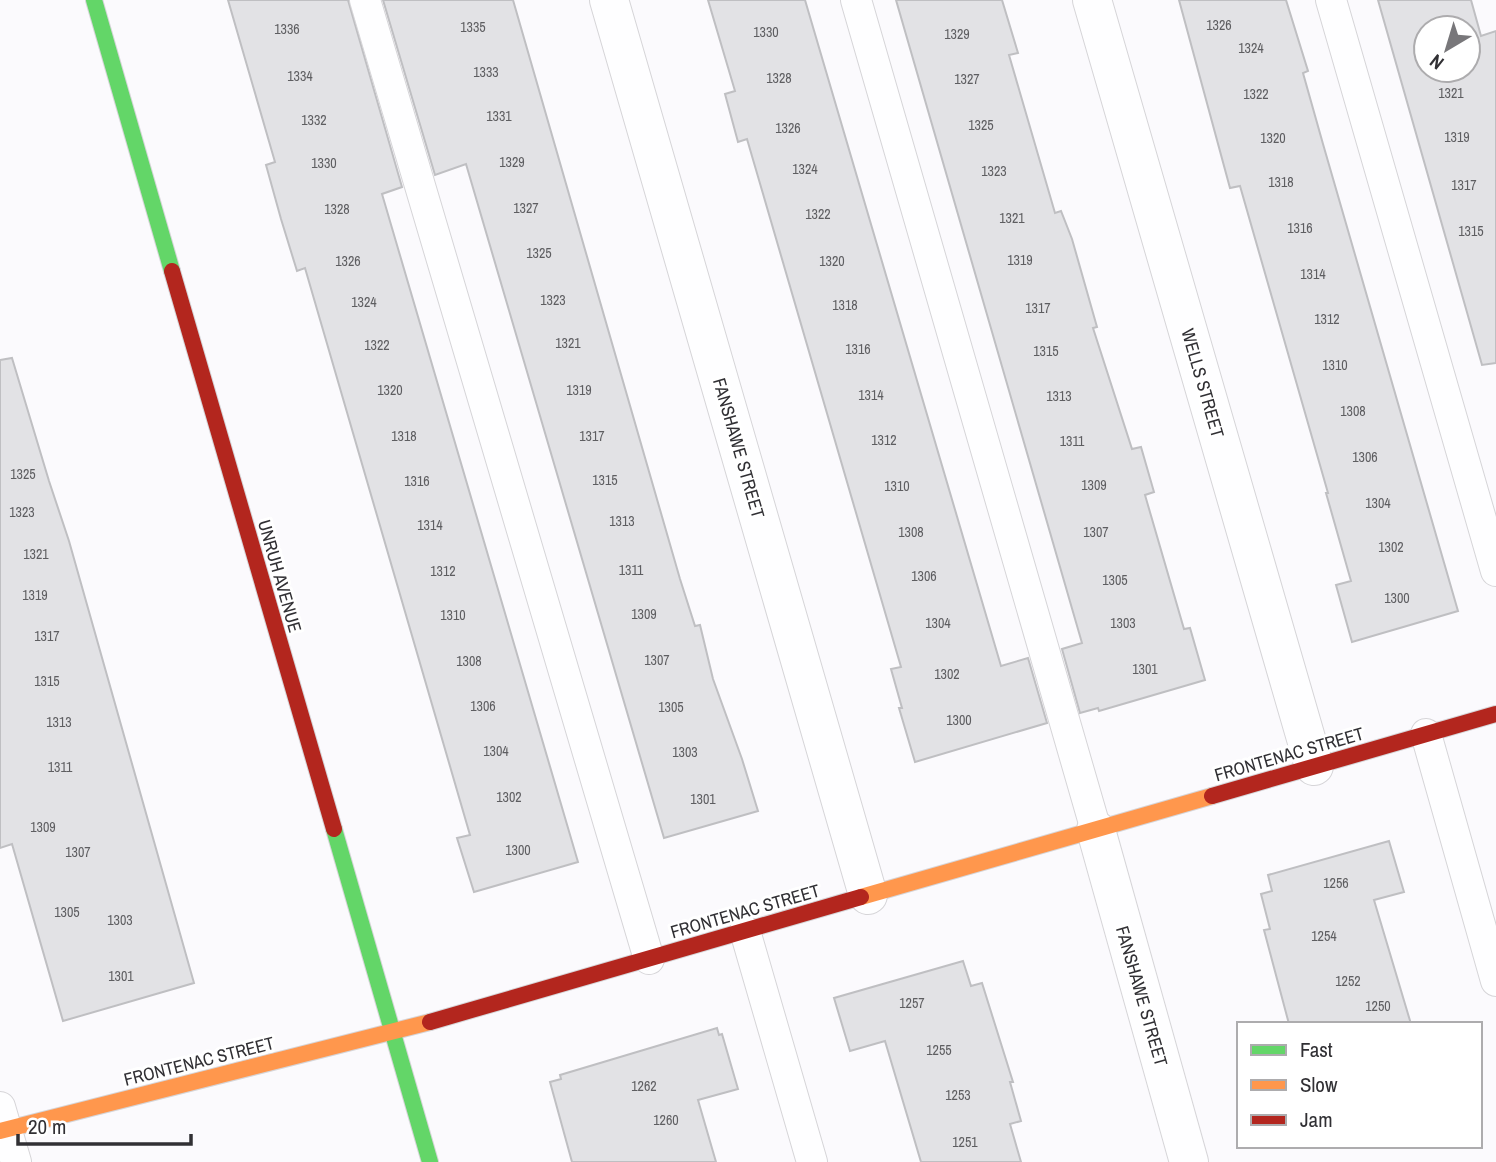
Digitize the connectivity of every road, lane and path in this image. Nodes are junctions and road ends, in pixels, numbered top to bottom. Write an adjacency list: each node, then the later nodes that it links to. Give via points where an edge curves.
1 (94, 0): 16 (street, UNRUH AVENUE)
2 (365, 0): 14 (lane)
3 (609, 0): 12 (street, FANSHAWE STREET)
4 (856, 0): 11 (lane)
5 (1092, 0): 10 (street, WELLS STREET)
6 (1331, 0): 7 (lane)
7 (1496, 571)
8 (1496, 715): 9 (street, FRONTENAC STREET)
9 (1426, 734): 10 (street, FRONTENAC STREET); 15 (lane)
10 (1314, 766): 11 (street, FRONTENAC STREET)
11 (1096, 830): 12 (street, FRONTENAC STREET); 21 (street, FANSHAWE STREET)
12 (868, 895): 13 (street, FRONTENAC STREET)
13 (745, 931): 14 (street, FRONTENAC STREET); 20 (lane)
14 (649, 959): 16 (street, FRONTENAC STREET)
15 (1496, 981)
16 (392, 1033): 17 (street, FRONTENAC STREET); 19 (street, UNRUH AVENUE)
17 (2, 1122): 18 (lane)
18 (16, 1162)
19 (430, 1162)
20 (812, 1162)
21 (1189, 1162)

